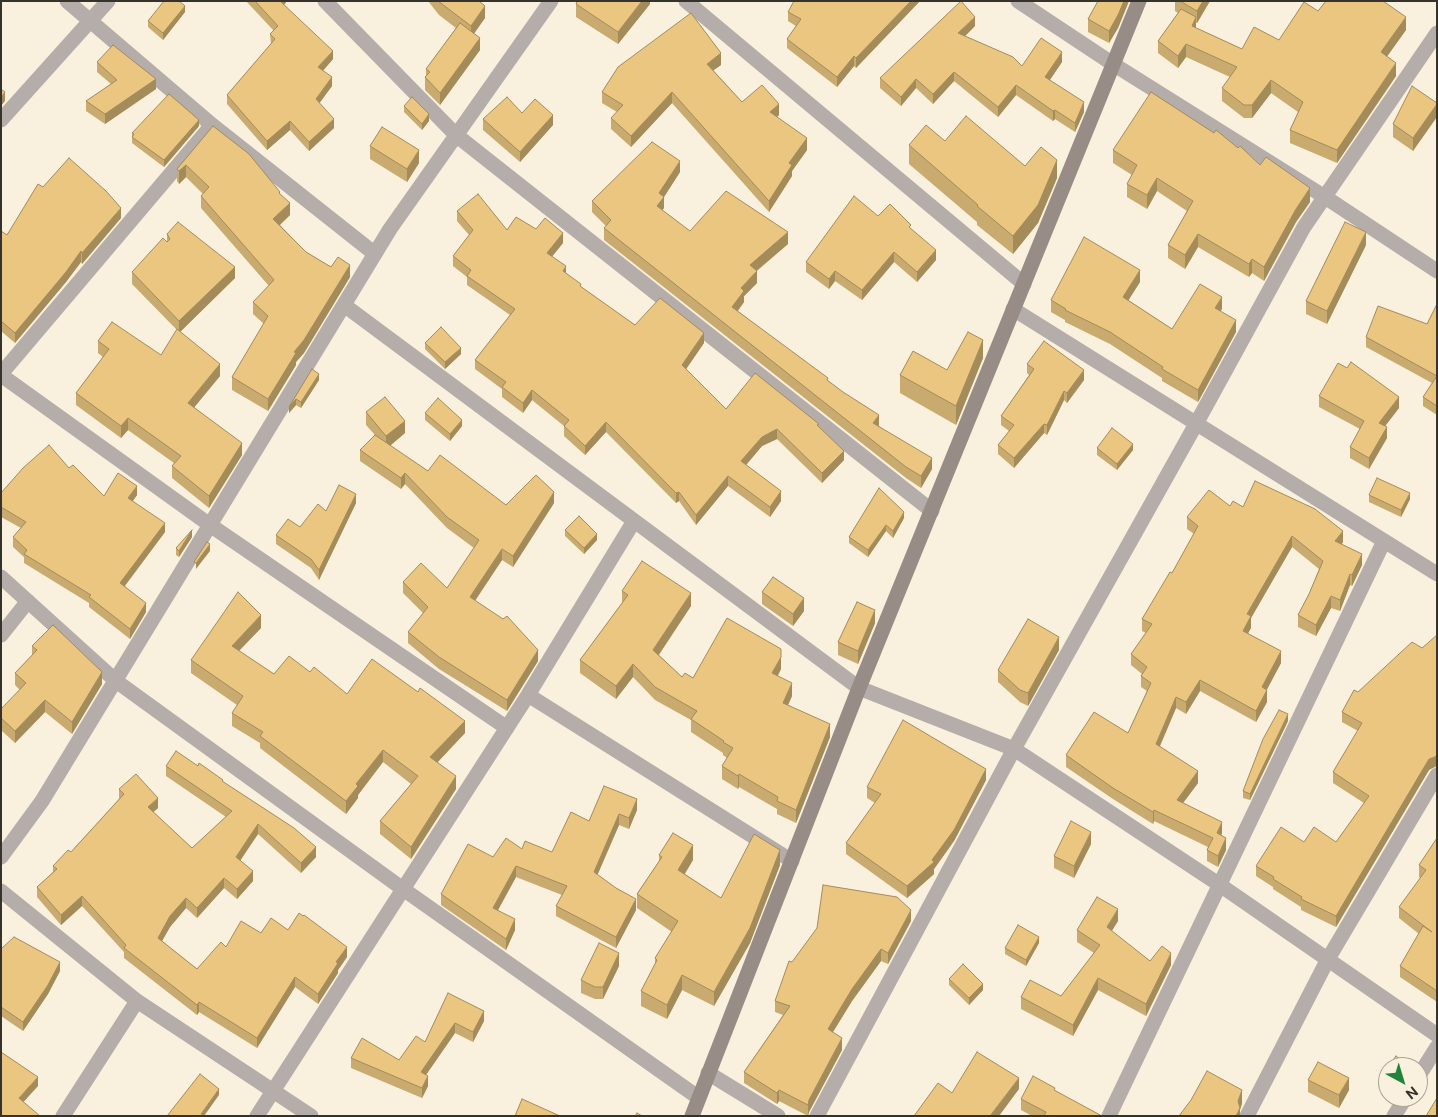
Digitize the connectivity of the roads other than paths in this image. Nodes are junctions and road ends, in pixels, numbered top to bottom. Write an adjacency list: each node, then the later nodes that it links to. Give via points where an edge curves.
1 (67, 1): 8 (street)
2 (108, 1): 8 (street)
3 (325, 1): 13 (street)
4 (550, 1): 13 (street)
5 (686, 1): 17 (street)
6 (1018, 1): 10 (street)
7 (1139, 1): 10 (street)
8 (90, 21): 11 (street); 12 (street)
9 (1437, 33): 14 (street)
10 (1113, 64): 14 (street); 17 (street)
11 (1, 120)
12 (212, 125): 15 (street); 20 (street)
13 (456, 135): 15 (street); 22 (street)
14 (1325, 197): 16 (street); 21 (street, via 1304,227)
15 (375, 254): 18 (street)
16 (1437, 271)
17 (1024, 284): 19 (street)
18 (344, 305): 23 (street); 24 (street)
19 (1013, 309): 21 (street); 22 (street)
20 (1, 375): 24 (street)
21 (1196, 424): 25 (street); 34 (street)
22 (932, 511): 31 (street)
23 (634, 521): 31 (street); 32 (street)
24 (210, 525): 30 (street); 33 (street)
25 (1384, 541): 26 (street); 38 (street)
26 (1437, 574)
27 (1, 577): 28 (street)
28 (28, 601): 29 (street); 30 (street)
29 (1, 635)
30 (116, 681): 36 (street, via 42,801); 39 (street)
31 (859, 688): 34 (street); 37 (street)
32 (528, 695): 33 (street); 37 (street)
33 (507, 728): 39 (street)
34 (1014, 749): 38 (street); 54 (street)
35 (1437, 775): 41 (street)
36 (1, 858)
37 (792, 861): 46 (street)
38 (1220, 885): 41 (street); 55 (street)
39 (403, 889): 47 (street); 48 (street)
40 (1, 891): 42 (street)
41 (1328, 959): 43 (street); 56 (street)
42 (137, 1001): 47 (street); 49 (street)
43 (1437, 1035)
44 (1437, 1047): 45 (street)
45 (1428, 1061)
46 (708, 1073): 48 (street); 53 (street)
47 (272, 1091): 50 (street); 51 (street)
48 (699, 1098): 52 (street)
49 (63, 1116)
50 (257, 1116)
51 (312, 1116)
52 (692, 1116)
53 (778, 1116)
54 (817, 1116)
55 (1109, 1116)
56 (1247, 1116)

